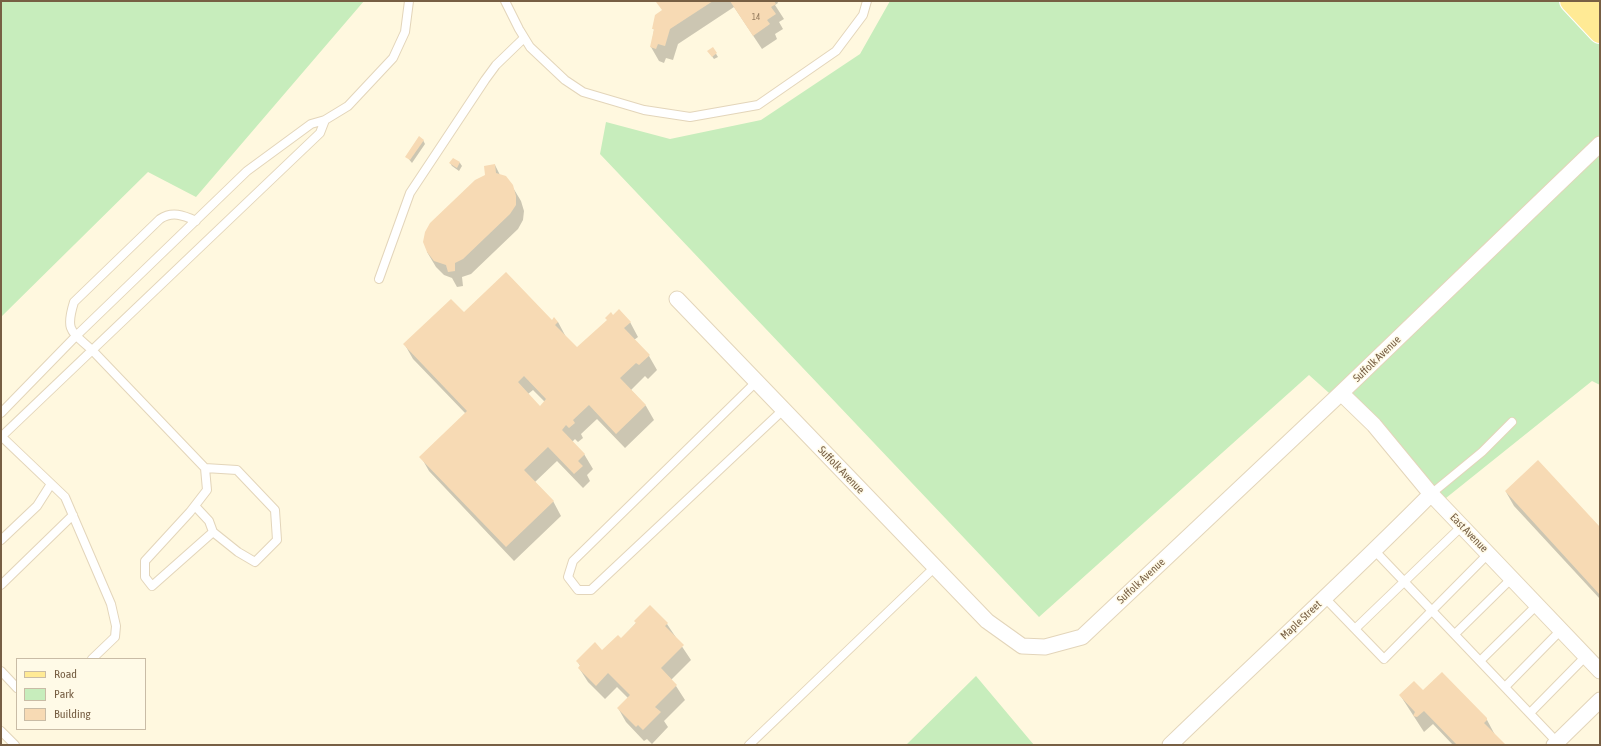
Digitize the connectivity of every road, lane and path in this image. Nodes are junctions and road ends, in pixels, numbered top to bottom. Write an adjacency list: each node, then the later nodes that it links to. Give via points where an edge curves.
1 (506, 1): 8 (lane)
2 (867, 1): 8 (lane, via 863,16 836,51 758,105 690,117 644,110 583,92 545,62)
3 (1571, 1): 7 (main road)
4 (1597, 1): 6 (main road)
5 (408, 4): 9 (lane, via 405,32 393,58 348,106)
6 (1600, 4)
7 (1600, 32)
8 (524, 38): 12 (lane, via 496,65 485,80 410,194)
9 (325, 120): 11 (lane, via 311,124 248,171); 15 (lane, via 320,133)
10 (1600, 144): 17 (street, Suffolk Avenue)
11 (196, 221): 14 (lane); 14 (lane, via 182,215 168,214 160,219 74,302 69,318 70,328)
12 (379, 279)
13 (677, 299): 16 (street, Suffolk Avenue)
14 (76, 336): 15 (lane); 19 (lane)
15 (92, 350): 21 (lane); 22 (lane)
16 (756, 382): 18 (street, Suffolk Avenue); 18 (lane, via 573,561 568,577 578,590 591,590)
17 (1341, 394): 24 (street, East Avenue, via 1374,425); 32 (street, Suffolk Avenue, via 1082,636 1045,647 1022,646 987,621)
18 (783, 410): 32 (street, Suffolk Avenue)
19 (1, 413)
20 (1512, 422): 24 (lane, via 1482,452)
21 (1, 436): 23 (lane)
22 (205, 468): 25 (lane, via 207,490); 28 (lane, via 237,470 275,510 277,540 254,562)
23 (51, 484): 26 (lane, via 65,497); 29 (lane, via 37,506)
24 (1431, 494): 27 (street, East Avenue); 30 (street, Maple Street)
25 (195, 506): 28 (lane, via 209,521); 28 (lane, via 145,561 145,577 152,586)
26 (73, 516): 35 (lane); 43 (lane, via 111,604 116,626 115,637)
27 (1462, 526): 31 (street, East Avenue); 34 (lane)
28 (213, 532)
29 (1, 540)
30 (1375, 551): 34 (lane); 36 (street, Maple Street)
31 (1488, 554): 33 (street, East Avenue); 38 (lane)
32 (935, 567): 54 (lane)
33 (1512, 578): 37 (street, East Avenue); 41 (lane)
34 (1404, 581): 38 (lane); 39 (lane)
35 (1, 584)
36 (1325, 598): 39 (lane); 55 (street, Maple Street)
37 (1537, 605): 40 (street, East Avenue); 44 (lane)
38 (1432, 610): 39 (lane, via 1384,659); 41 (lane)
39 (1355, 629)
40 (1562, 630): 42 (street, East Avenue); 48 (lane)
41 (1455, 634): 44 (lane)
42 (1586, 656): 46 (street, East Avenue); 50 (lane)
43 (93, 658)
44 (1480, 661): 48 (lane)
45 (1, 671): 47 (lane)
46 (1600, 671)
47 (16, 687)
48 (1505, 687): 50 (lane)
49 (1600, 700): 52 (street)
50 (1530, 713): 52 (lane)
51 (1, 731): 53 (lane)
52 (1556, 744)
53 (15, 745)
54 (749, 745)
55 (1170, 745)

